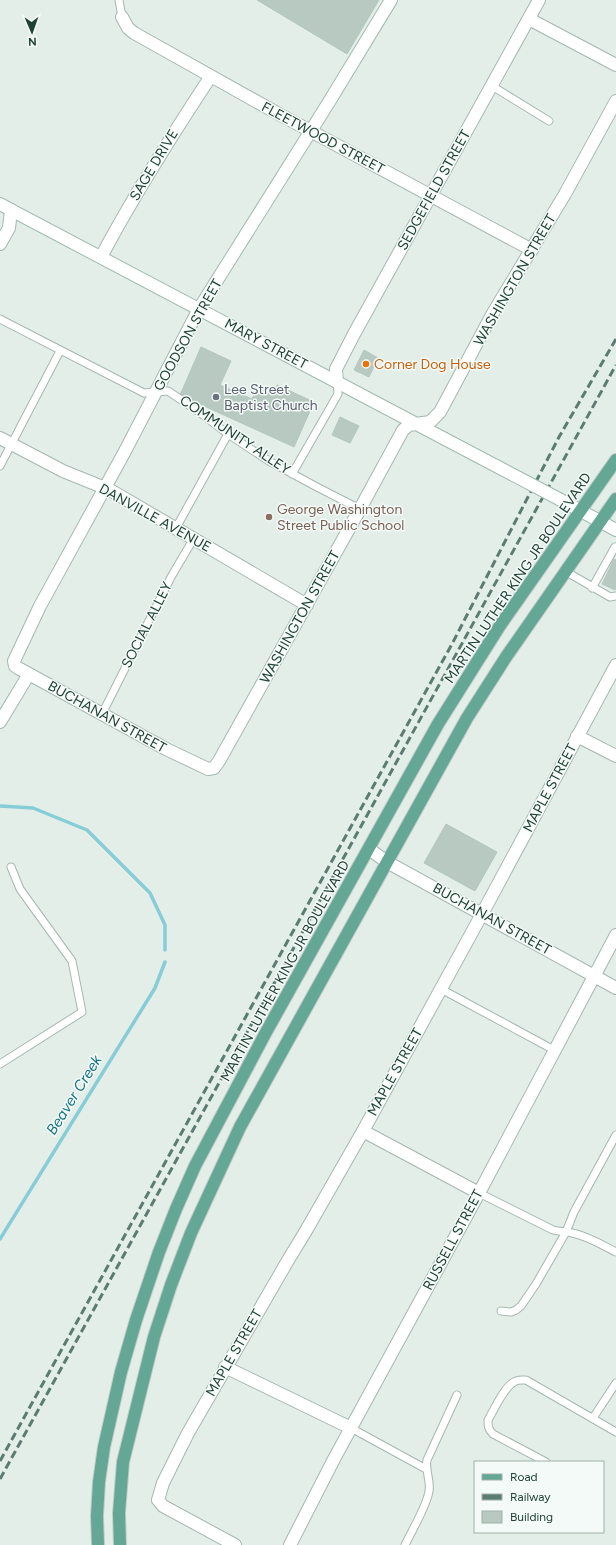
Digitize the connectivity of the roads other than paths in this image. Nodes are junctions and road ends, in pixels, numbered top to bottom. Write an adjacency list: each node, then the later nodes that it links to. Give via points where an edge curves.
1 (391, 0): 11 (street, GOODSON STREET)
2 (539, 0): 5 (street, SEDGEFIELD STREET)
3 (122, 1): 4 (lane)
4 (122, 17): 7 (street, FLEETWOOD STREET, via 134,33)
5 (529, 19): 6 (street); 8 (street, SEDGEFIELD STREET)
6 (616, 66)
7 (211, 76): 11 (street, FLEETWOOD STREET); 16 (street, SAGE DRIVE, via 172,134)
8 (492, 86): 10 (lane); 12 (street, SEDGEFIELD STREET)
9 (616, 101): 15 (street, WASHINGTON STREET)
10 (549, 121)
11 (312, 130): 12 (street, FLEETWOOD STREET); 17 (street, GOODSON STREET)
12 (431, 196): 15 (street, FLEETWOOD STREET); 20 (street, SEDGEFIELD STREET, via 336,369)
13 (5, 207): 14 (street, via 9,228); 16 (street, MARY STREET)
14 (0, 244)
15 (532, 250): 22 (street, WASHINGTON STREET, via 493,313 440,412 430,422)
16 (101, 257): 17 (street, MARY STREET)
17 (199, 309): 20 (street, MARY STREET); 21 (street, GOODSON STREET)
18 (0, 319): 19 (lane, COMMUNITY ALLEY)
19 (60, 351): 21 (lane, COMMUNITY ALLEY, via 144,393); 25 (lane)
20 (337, 382): 22 (street, MARY STREET); 28 (lane, via 338,394)
21 (157, 392): 23 (lane, COMMUNITY ALLEY, via 168,392); 29 (street, GOODSON STREET)
22 (418, 424): 31 (street, WASHINGTON STREET, via 409,425 403,430); 32 (street, MARY STREET, bridge)
23 (228, 434): 28 (lane, COMMUNITY ALLEY); 34 (lane)
24 (0, 438): 25 (street, DANVILLE AVENUE)
25 (12, 444): 27 (lane); 29 (street, DANVILLE AVENUE, via 64,471)
26 (616, 460): 32 (main road, MARTIN LUTHER KING JR BOULEVARD)
27 (0, 466)
28 (292, 474): 31 (lane, COMMUNITY ALLEY)
29 (105, 488): 34 (street, DANVILLE AVENUE); 43 (street, GOODSON STREET, via 15,657 14,666)
30 (616, 499): 33 (main road)
31 (360, 509): 41 (street, WASHINGTON STREET)
32 (580, 511): 33 (street, MARY STREET); 49 (main road, MARTIN LUTHER KING JR BOULEVARD, via 499,627 442,718)
33 (599, 522): 35 (street, MARY STREET); 38 (main road)
34 (176, 528): 36 (street, DANVILLE AVENUE)
35 (616, 530)
36 (194, 538): 41 (street, DANVILLE AVENUE); 44 (lane, SOCIAL ALLEY, via 171,577)
37 (616, 548): 39 (lane, via 614,547)
38 (565, 571): 39 (lane); 50 (main road, via 467,718)
39 (592, 588): 40 (lane, via 610,597)
40 (616, 596)
41 (307, 605): 48 (street, WASHINGTON STREET, via 214,768 208,769)
42 (616, 666): 46 (street, MAPLE STREET)
43 (30, 674): 44 (street, BUCHANAN STREET); 45 (street)
44 (102, 714): 48 (street, BUCHANAN STREET)
45 (0, 722)
46 (577, 736): 47 (street); 52 (street, MAPLE STREET)
47 (616, 756)
48 (185, 758)
49 (369, 849): 50 (street, BUCHANAN STREET); 73 (main road, MARTIN LUTHER KING JR BOULEVARD, via 265,1034 196,1166 161,1245 121,1372 104,1447 99,1482)
50 (387, 862): 52 (street, BUCHANAN STREET); 74 (main road, via 240,1127 191,1233 154,1337 123,1462 119,1514)
51 (12, 867): 58 (lane, via 20,889 74,965 82,1012)
52 (482, 914): 54 (street, BUCHANAN STREET); 56 (street, MAPLE STREET)
53 (616, 935): 54 (street, RUSSELL STREET)
54 (594, 976): 55 (street, BUCHANAN STREET); 57 (street, RUSSELL STREET)
55 (616, 988)
56 (441, 989): 57 (lane); 59 (street, MAPLE STREET)
57 (554, 1050): 61 (street, RUSSELL STREET)
58 (0, 1064)
59 (363, 1130): 61 (street); 65 (street, MAPLE STREET)
60 (616, 1135): 62 (lane, via 574,1212)
61 (479, 1192): 62 (lane, via 553,1230); 69 (street, RUSSELL STREET)
62 (566, 1232): 63 (lane, via 588,1238); 64 (lane, via 521,1306 511,1312)
63 (616, 1252)
64 (501, 1311)
65 (225, 1367): 69 (street); 75 (street, MAPLE STREET, via 188,1433 167,1475 158,1500 163,1506)
66 (616, 1383): 68 (lane)
67 (457, 1395): 72 (lane, via 427,1460)
68 (594, 1418): 70 (lane); 71 (lane, via 526,1380 514,1381 488,1420 488,1426 493,1434)
69 (351, 1428): 72 (lane); 76 (street, RUSSELL STREET)
70 (616, 1432)
71 (544, 1461)
72 (426, 1469): 77 (lane, via 430,1489)
73 (98, 1545)
74 (120, 1545)
75 (235, 1545)
76 (290, 1545)
77 (405, 1545)

